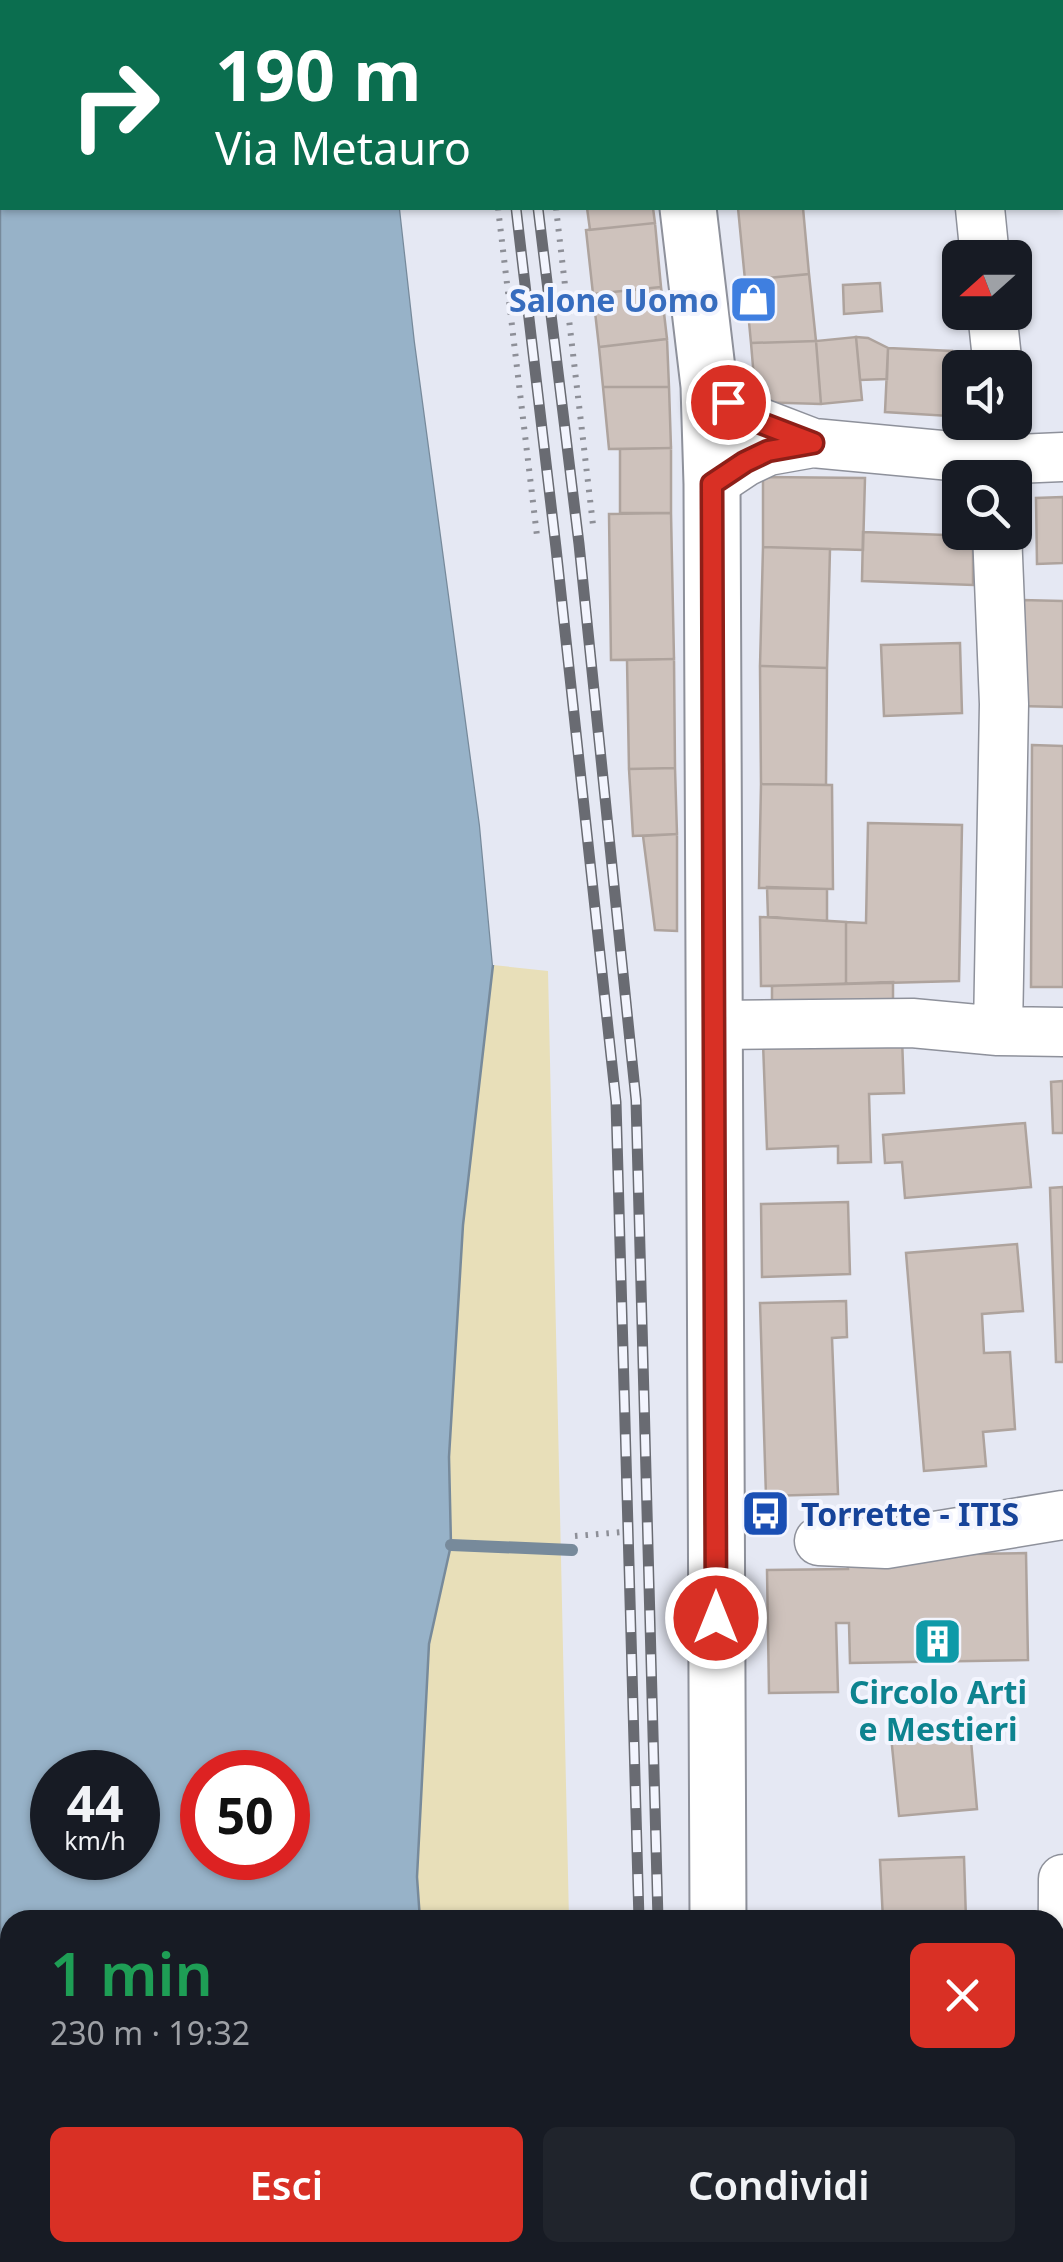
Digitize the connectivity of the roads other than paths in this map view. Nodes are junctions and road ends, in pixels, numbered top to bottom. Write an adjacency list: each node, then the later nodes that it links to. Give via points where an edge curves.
1 (688, 210): 4 (main road)
2 (980, 210): 3 (street)
3 (984, 240)
4 (709, 386): 5 (street, via 748,418); 8 (main road)
5 (813, 443): 6 (street); 8 (street, via 768,451)
6 (1001, 455): 7 (street)
7 (1063, 457)
8 (712, 484): 10 (main road)
9 (999, 550): 11 (street, via 1004,704)
10 (714, 1025): 11 (street, via 912,1023); 16 (main road)
11 (998, 1031): 12 (street)
12 (1063, 1032)
13 (1063, 1515): 14 (street, via 886,1544)
14 (819, 1541)
15 (1063, 1878): 17 (street)
16 (718, 1910)
17 (1063, 1910)

